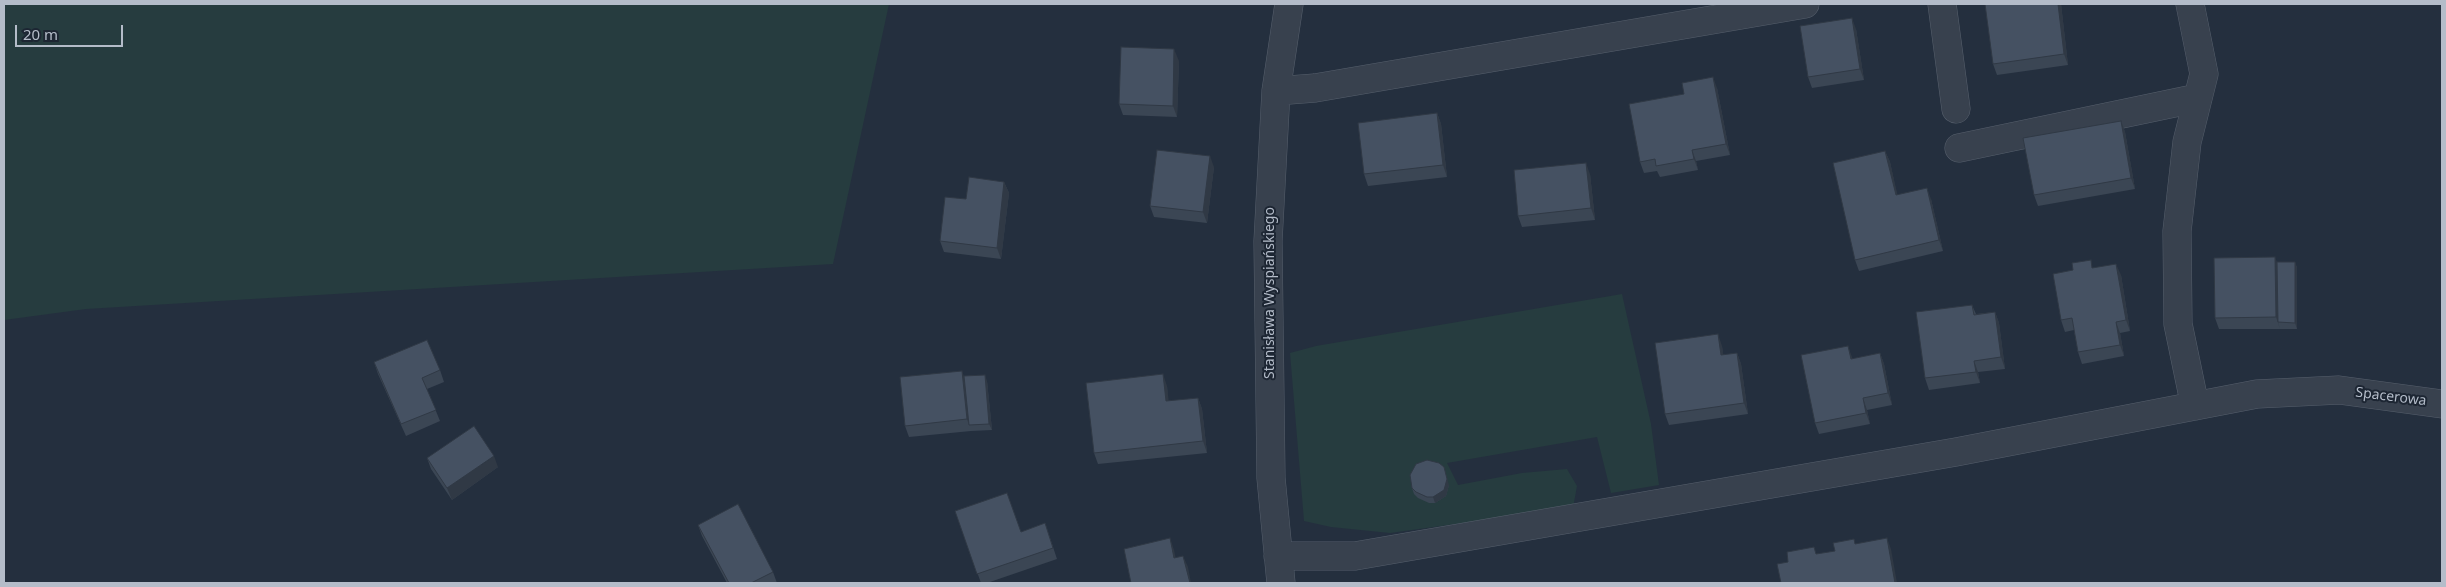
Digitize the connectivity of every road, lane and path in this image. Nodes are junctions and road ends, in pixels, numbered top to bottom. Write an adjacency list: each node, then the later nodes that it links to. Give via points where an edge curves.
1 (1289, 4): 5 (street, Stanisława Wyspiańskiego)
2 (1805, 4): 5 (street, via 1315,88)
3 (1942, 4): 7 (street)
4 (2190, 4): 6 (street, via 2204,74)
5 (1276, 91): 11 (street, Stanisława Wyspiańskiego, via 1268,241 1268,329 1272,478)
6 (2198, 98): 8 (street); 10 (street, via 2187,142 2177,231 2178,324)
7 (1956, 109)
8 (1959, 148)
9 (2442, 404): 10 (street, Spacerowa, via 2339,390 2257,394)
10 (2195, 406): 11 (street, Spacerowa, via 1956,452 1355,556)
11 (1278, 556): 12 (street, Stanisława Wyspiańskiego)
12 (1281, 583)

